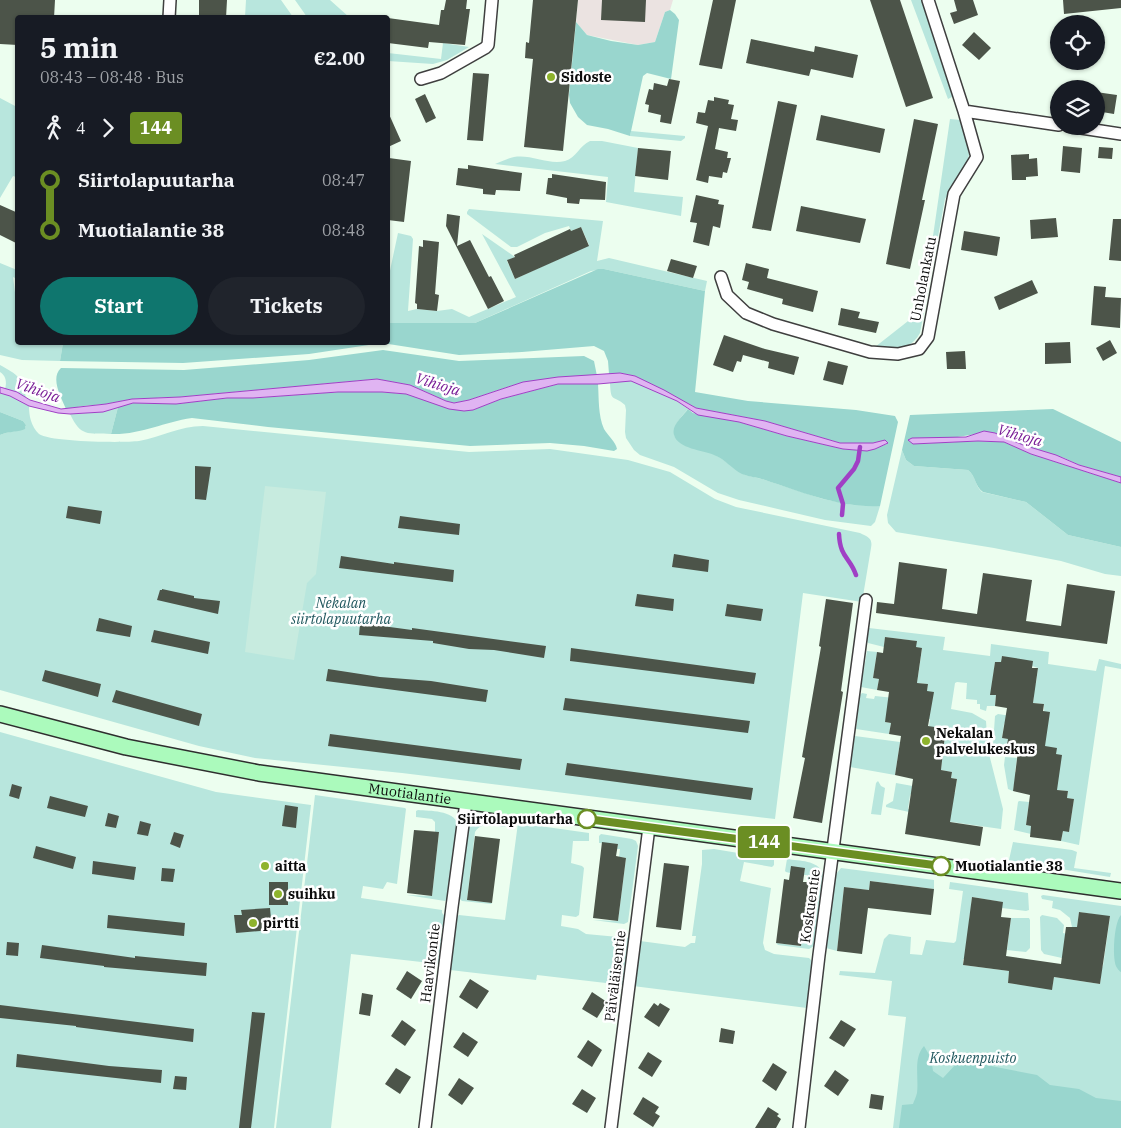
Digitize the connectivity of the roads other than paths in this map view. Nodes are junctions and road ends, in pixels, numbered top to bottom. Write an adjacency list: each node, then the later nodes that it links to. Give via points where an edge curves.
1 (170, 0): 4 (street)
2 (492, 0): 5 (street, via 488,45 441,74)
3 (928, 0): 6 (street, Unholankatu)
4 (169, 15)
5 (421, 79)
6 (964, 111): 7 (street); 10 (street, Unholankatu, via 977,157 954,194 928,337 919,349 898,354 870,352 773,324 746,313 727,295)
7 (1050, 124)
8 (1105, 132): 9 (street)
9 (1121, 134)
10 (721, 277)
11 (866, 600): 15 (street, Koskuentie)
12 (0, 714): 13 (street, Muotialantie, via 215,766)
13 (466, 802): 14 (street, Muotialantie); 17 (street, Haavikontie)
14 (649, 827): 15 (street, Muotialantie); 18 (street, Päiväläisentie)
15 (832, 851): 16 (street, Muotialantie); 19 (street, Koskuentie)
16 (1121, 892)
17 (425, 1128)
18 (611, 1128)
19 (799, 1128)

